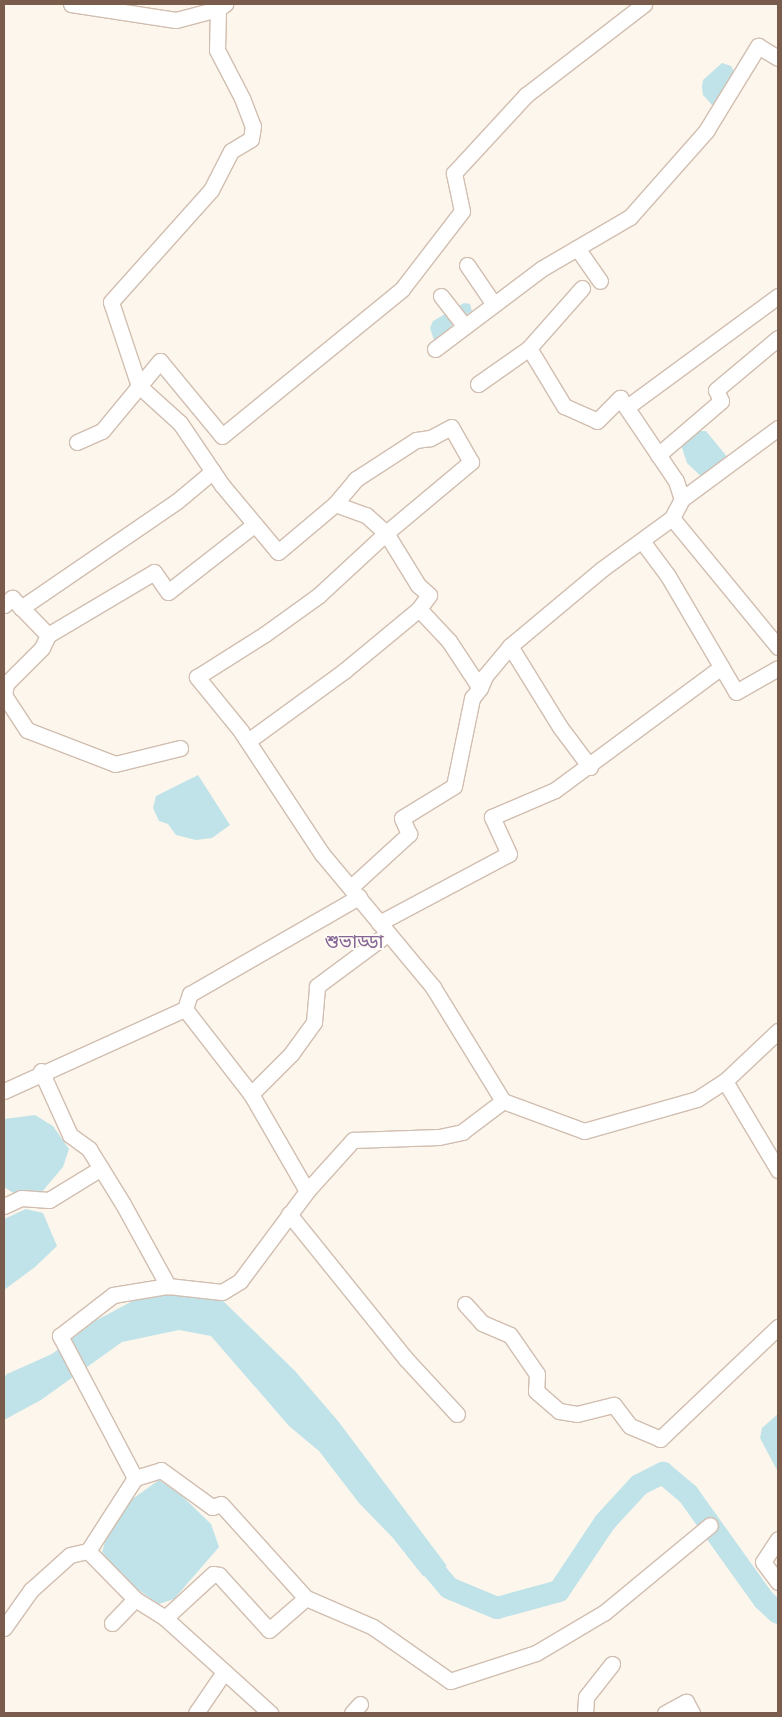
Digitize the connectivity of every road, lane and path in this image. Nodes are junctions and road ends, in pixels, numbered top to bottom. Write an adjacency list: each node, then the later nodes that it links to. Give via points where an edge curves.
1 (71, 4): 3 (street, via 176,20)
2 (644, 4): 17 (street, via 526,95 454,173 462,211 402,289 222,436 160,361)
3 (221, 6): 17 (street, via 218,50 253,126 251,139 232,151 211,190 111,302)
4 (778, 58): 5 (street, via 758,46 706,131 630,217)
5 (577, 248): 7 (street); 11 (street)
6 (467, 265): 11 (street)
7 (600, 281)
8 (582, 288): 14 (street)
9 (441, 296): 12 (street)
10 (778, 296): 18 (street)
11 (493, 304): 12 (street)
12 (464, 325): 15 (street)
13 (778, 338): 21 (street, via 716,390 720,401)
14 (529, 348): 16 (street); 18 (street, via 564,406 598,421 620,398)
15 (435, 349)
16 (478, 384)
17 (139, 386): 20 (street, via 102,431); 22 (street, via 180,423)
18 (627, 408): 21 (street)
19 (778, 428): 23 (street)
20 (77, 442)
21 (658, 455): 23 (street, via 676,481)
22 (213, 471): 26 (street); 30 (street, via 176,502)
23 (682, 499): 25 (street)
24 (335, 504): 26 (street, via 278,552); 27 (street, via 366,515); 27 (street, via 356,479 416,440 430,438 451,427 471,462)
25 (672, 518): 28 (street); 34 (street)
26 (255, 524): 32 (street, via 168,592 154,572)
27 (386, 533): 31 (street, via 418,585 429,595); 38 (street, via 319,595 197,677)
28 (642, 540): 33 (street); 35 (street, via 668,576)
29 (4, 605): 30 (street, via 12,598)
30 (21, 608): 32 (street)
31 (419, 609): 37 (street, via 449,641); 38 (street, via 344,671)
32 (48, 635): 39 (street, via 42,648 6,684 4,695 27,730 115,764)
33 (510, 646): 37 (street, via 485,676); 40 (street, via 560,727)
34 (778, 647)
35 (721, 667): 36 (street, via 736,692); 40 (street)
36 (778, 668)
37 (480, 688): 41 (street, via 472,698 454,786 402,818 409,834)
38 (248, 741): 41 (street, via 322,854)
39 (180, 748)
40 (590, 767): 42 (street, via 555,790 492,816 509,854)
41 (355, 892): 42 (street); 43 (street, via 190,994)
42 (383, 928): 48 (street, via 317,986 314,1022 292,1054); 49 (street, via 432,987)
43 (185, 1009): 45 (street); 48 (street)
44 (778, 1031): 46 (street)
45 (41, 1072): 47 (street); 50 (street, via 70,1135 89,1149)
46 (725, 1081): 49 (street, via 698,1099 584,1131); 51 (street)
47 (4, 1091)
48 (251, 1094): 52 (street)
49 (503, 1101): 52 (street, via 462,1132 439,1137 353,1140)
50 (101, 1168): 53 (street, via 49,1200 22,1198); 55 (street)
51 (778, 1170)
52 (307, 1191): 54 (street)
53 (4, 1206)
54 (289, 1214): 55 (street, via 240,1281 222,1292); 58 (street, via 406,1359)
55 (168, 1286): 59 (street, via 113,1295 60,1336)
56 (465, 1304): 57 (street, via 482,1323 510,1335 537,1374 536,1391 559,1412 577,1414 614,1405 630,1426 660,1440)
57 (778, 1327)
58 (457, 1414)
59 (134, 1478): 62 (street); 65 (street, via 161,1470 212,1507 221,1504)
60 (710, 1525): 65 (street, via 597,1616 536,1653 450,1682 373,1627)
61 (778, 1539): 63 (street, via 763,1562)
62 (88, 1551): 64 (street); 68 (street, via 70,1555 31,1590)
63 (778, 1582)
64 (136, 1598): 66 (street); 67 (street)
65 (306, 1598): 66 (street, via 269,1630 219,1575 213,1574)
66 (166, 1618): 70 (street)
67 (112, 1623)
68 (4, 1628)
69 (612, 1664): 73 (street, via 586,1697)
70 (224, 1672): 71 (street); 72 (street)
71 (196, 1713)
72 (270, 1713)
73 (586, 1713)
74 (665, 1713): 75 (street, via 686,1702)
75 (692, 1713)

